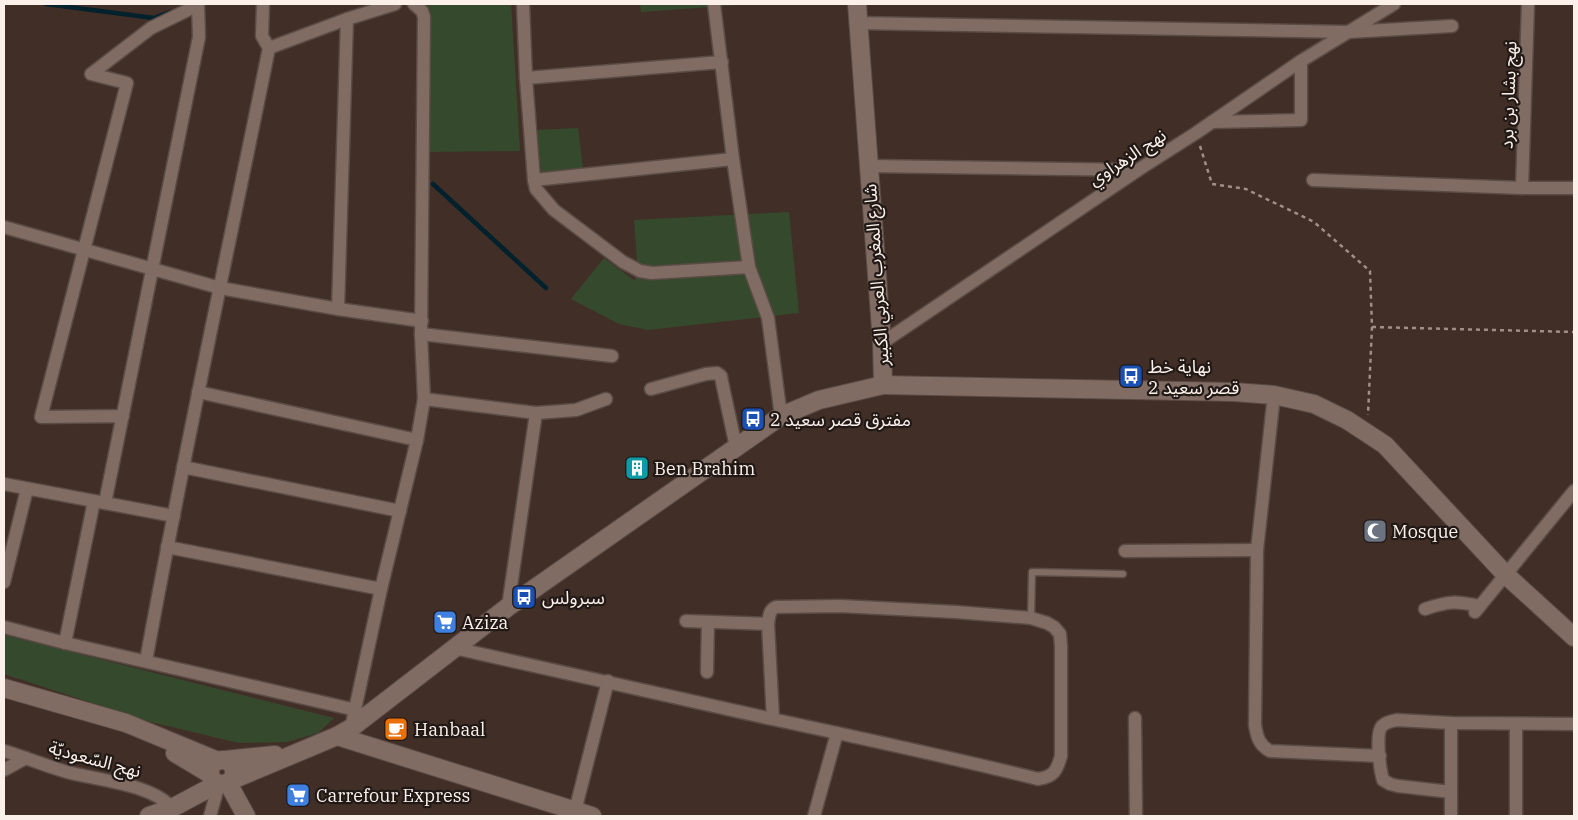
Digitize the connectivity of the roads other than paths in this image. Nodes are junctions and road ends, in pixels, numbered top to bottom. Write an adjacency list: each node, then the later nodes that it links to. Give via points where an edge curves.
1 (264, 4): 13 (street, via 262,36)
2 (395, 4): 9 (street)
3 (414, 4): 31 (street, via 424,17)
4 (523, 4): 16 (street)
5 (714, 4): 15 (street)
6 (857, 4): 10 (street, شارع المغرب العربي الكبير)
7 (1394, 4): 12 (street, نهج الزهراوي)
8 (1528, 4): 23 (street, نهج بشار بن برد)
9 (347, 19): 13 (street); 30 (street)
10 (858, 23): 12 (street); 19 (street, شارع المغرب العربي الكبير)
11 (1452, 26): 12 (street)
12 (1348, 32): 14 (street, نهج الزهراوي)
13 (269, 48): 29 (street)
14 (1301, 61): 17 (street, نهج الزهراوي); 17 (street, via 1301,120)
15 (722, 62): 16 (street); 18 (street)
16 (526, 78): 21 (street)
17 (1212, 122): 20 (street, نهج الزهراوي)
18 (734, 159): 21 (street); 27 (street)
19 (869, 166): 20 (street); 33 (street, شارع المغرب العربي الكبير)
20 (1138, 170): 33 (street, نهج الزهراوي)
21 (534, 180): 27 (street, via 536,189 554,210 640,272)
22 (1313, 180): 23 (street)
23 (1522, 188): 24 (street)
24 (1574, 188)
25 (4, 227): 26 (street)
26 (83, 251): 28 (street); 28 (street, via 127,83 91,74 151,28 198,5 199,37); 42 (street, via 41,417)
27 (749, 267): 43 (street, via 768,318)
28 (154, 270): 29 (street); 42 (street)
29 (220, 288): 30 (street); 37 (street)
30 (338, 309): 31 (street)
31 (422, 320): 32 (street)
32 (421, 334): 34 (street); 40 (street)
33 (882, 343): 35 (street, شارع المغرب العربي الكبير)
34 (612, 356)
35 (883, 385): 38 (street); 43 (street, شارع المغرب العربي الكبير, via 819,400)
36 (651, 389): 45 (street, via 717,373 721,376)
37 (198, 392): 44 (street); 46 (street)
38 (1274, 395): 54 (street); 57 (street, via 1314,404 1347,420 1385,445)
39 (606, 398): 41 (street, via 576,410)
40 (424, 399): 41 (street); 44 (street)
41 (536, 413): 60 (street)
42 (123, 416): 50 (street)
43 (781, 416): 45 (street, شارع المغرب العربي الكبير)
44 (417, 440): 51 (street)
45 (736, 447): 60 (street, شارع المغرب العربي الكبير)
46 (183, 467): 51 (street); 52 (street)
47 (4, 484): 48 (street)
48 (27, 489): 50 (street); 58 (street)
49 (1573, 494): 57 (street)
50 (100, 502): 52 (street); 68 (street)
51 (400, 511): 59 (street)
52 (174, 516): 53 (street)
53 (167, 547): 59 (street); 70 (street)
54 (1257, 550): 55 (street); 83 (street, via 1255,725 1259,742 1270,751)
55 (1125, 551)
56 (1123, 574): 62 (lane, via 1032,572)
57 (1506, 575): 61 (street, via 1478,609 1455,601); 67 (street)
58 (4, 582)
59 (381, 589): 74 (street)
60 (508, 607): 69 (street, شارع المغرب العربي الكبير)
61 (1425, 608)
62 (1031, 618): 65 (street, via 840,606 776,607 770,613); 81 (street, via 1054,627 1060,634 1062,646 1061,756 1058,766 1048,778 1038,779)
63 (686, 622): 64 (street)
64 (708, 622): 65 (street); 71 (street)
65 (768, 624): 76 (street)
66 (4, 627): 68 (street)
67 (1574, 637)
68 (66, 644): 70 (street)
69 (454, 648): 72 (street); 80 (street, شارع المغرب العربي الكبير)
70 (146, 661): 74 (street)
71 (708, 672)
72 (608, 681): 76 (street); 89 (street)
73 (4, 688): 86 (street, via 126,723)
74 (356, 710): 80 (street)
75 (1135, 718): 94 (street)
76 (772, 719): 81 (street)
77 (1451, 723): 78 (street); 83 (street, via 1388,722 1380,730); 87 (street)
78 (1516, 724): 79 (street); 96 (street)
79 (1574, 724)
80 (344, 732): 86 (street, شارع المغرب العربي الكبير, via 293,753); 89 (street)
81 (836, 732): 93 (street)
82 (4, 751): 84 (street, نهج السّعوديّة)
83 (1380, 756): 87 (street, via 1383,780 1390,784)
84 (26, 758): 85 (street); 88 (street, نهج السّعوديّة, via 67,772 152,792)
85 (4, 770)
86 (220, 775): 88 (street, شارع المغرب العربي الكبير); 90 (street); 91 (street)
87 (1451, 792): 95 (street)
88 (162, 810)
89 (575, 812): 92 (street)
90 (210, 816)
91 (246, 816)
92 (592, 816)
93 (814, 816)
94 (1136, 816)
95 (1451, 816)
96 (1516, 816)

